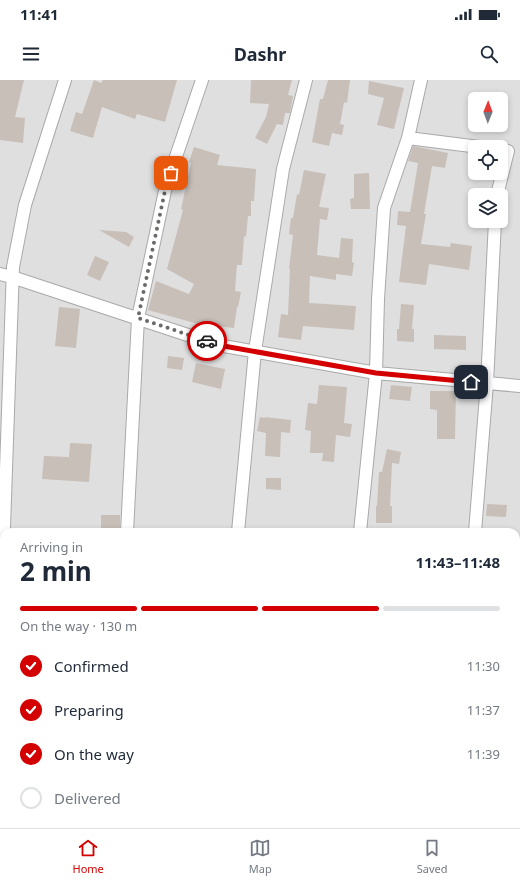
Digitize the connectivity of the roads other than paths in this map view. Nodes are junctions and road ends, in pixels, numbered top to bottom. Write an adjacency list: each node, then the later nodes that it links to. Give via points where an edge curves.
1 (65, 80): 9 (street, via 25,205)
2 (202, 80): 10 (street, via 166,186)
3 (306, 80): 11 (street, via 283,169)
4 (421, 80): 5 (street)
5 (408, 138): 6 (street); 12 (street, via 384,208)
6 (468, 146)
7 (495, 228): 13 (street)
8 (0, 274): 9 (street)
9 (12, 277): 10 (street); 15 (street)
10 (138, 318): 11 (street, via 218,345); 16 (street)
11 (255, 351): 12 (street); 17 (street)
12 (376, 373): 13 (street); 18 (street)
13 (487, 383): 14 (street); 19 (street)
14 (520, 386)
15 (4, 528)
16 (127, 528)
17 (238, 528)
18 (360, 528)
19 (475, 528)

